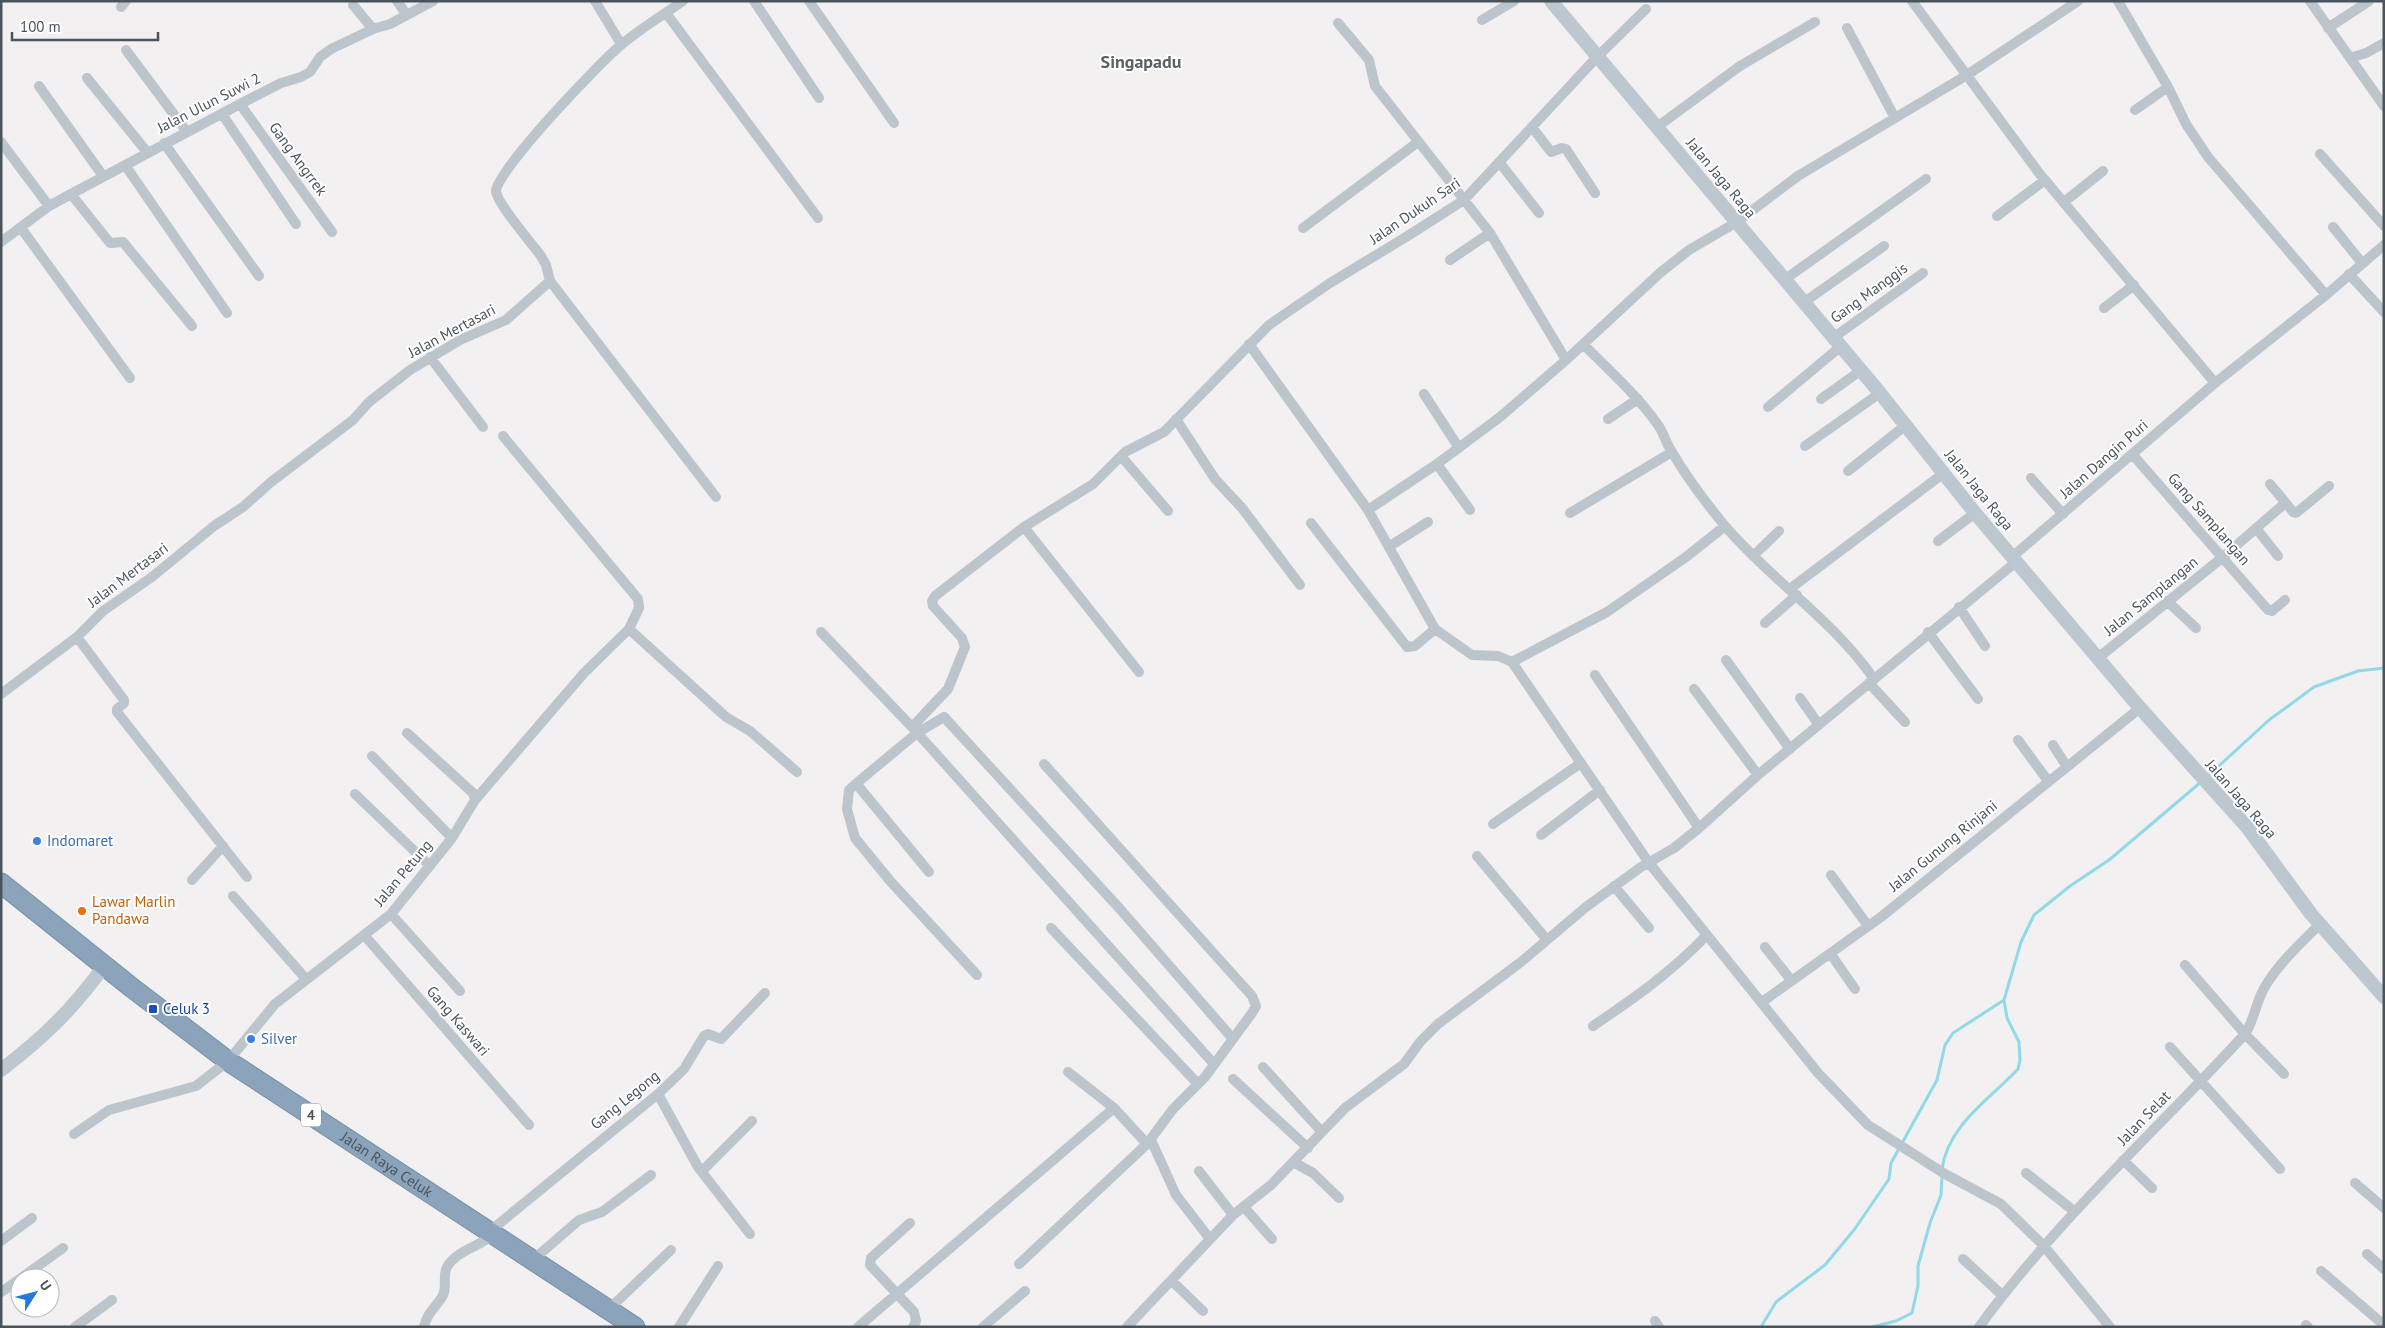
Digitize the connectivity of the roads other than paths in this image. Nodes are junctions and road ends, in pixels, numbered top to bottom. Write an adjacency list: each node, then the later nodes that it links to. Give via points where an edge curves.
1 (397, 1): 17 (street)
2 (433, 1): 17 (street, Jalan Ulun Suwi 2)
3 (595, 1): 25 (street)
4 (683, 1): 16 (street)
5 (754, 1): 33 (street)
6 (809, 1): 39 (street)
7 (1514, 1): 18 (street)
8 (1551, 1): 27 (street, Jalan Jaga Raga)
9 (1912, 1): 29 (street)
10 (2078, 1): 29 (street)
11 (2118, 1): 32 (street)
12 (2310, 1): 22 (street)
13 (2369, 1): 22 (street)
14 (353, 5): 23 (street)
15 (1646, 10): 27 (street, Jalan Dukuh Sari)
16 (666, 13): 25 (street); 61 (street)
17 (407, 15): 23 (street, Jalan Ulun Suwi 2)
18 (1482, 20)
19 (1815, 22): 41 (street, via 1740,66)
20 (1338, 23): 44 (street, via 1369,60 1375,86)
21 (1847, 28): 38 (street)
22 (2328, 28): 28 (street)
23 (373, 29): 34 (street, Jalan Ulun Suwi 2, via 324,53 310,72)
24 (2384, 43): 28 (street)
25 (621, 44): 79 (street, via 531,138 498,185 498,200 544,261)
26 (126, 50): 42 (street)
27 (1597, 57): 40 (street, Jalan Dukuh Sari); 41 (street, Jalan Jaga Raga)
28 (2350, 58): 35 (street)
29 (1967, 75): 38 (street); 53 (street)
30 (88, 78): 46 (street)
31 (39, 86): 51 (street)
32 (2168, 87): 36 (street); 81 (street, via 2186,124 2208,157)
33 (819, 98)
34 (240, 104): 37 (street, Jalan Ulun Suwi 2); 68 (street, Gang Angrrek)
35 (2384, 106)
36 (2134, 110)
37 (222, 114): 42 (street, Jalan Ulun Suwi 2); 63 (street)
38 (1895, 118): 62 (street, via 1798,176)
39 (894, 123)
40 (1532, 127): 48 (street, Jalan Dukuh Sari); 54 (street, via 1551,152 1566,149)
41 (1657, 127): 62 (street, Jalan Jaga Raga)
42 (187, 132): 45 (street, Jalan Ulun Suwi 2)
43 (1, 142): 58 (street)
44 (1418, 142): 56 (street); 67 (street)
45 (164, 143): 46 (street, Jalan Ulun Suwi 2); 77 (street)
46 (146, 152): 49 (street, Jalan Ulun Suwi 2)
47 (2320, 154): 64 (street)
48 (1500, 163): 56 (street, Jalan Dukuh Sari); 59 (street)
49 (125, 165): 51 (street, Jalan Ulun Suwi 2); 85 (street)
50 (2102, 171): 57 (street)
51 (103, 176): 55 (street, Jalan Ulun Suwi 2)
52 (1926, 179): 78 (street)
53 (2046, 180): 57 (street); 60 (street)
54 (1595, 193)
55 (71, 194): 58 (street, Jalan Ulun Suwi 2); 86 (street, via 110,243 123,242)
56 (1464, 200): 69 (street); 88 (street, Jalan Dukuh Sari, via 1330,283 1269,325)
57 (2064, 202): 80 (street)
58 (49, 206): 66 (street, Jalan Ulun Suwi 2)
59 (1539, 214)
60 (1996, 216)
61 (818, 218)
62 (1737, 222): 78 (street, Jalan Jaga Raga); 89 (street, via 1689,250 1661,272)
63 (296, 224)
64 (2384, 226)
65 (2333, 227): 74 (street)
66 (21, 228): 70 (street, Jalan Ulun Suwi 2); 93 (street)
67 (1303, 228)
68 (332, 232)
69 (1490, 233): 73 (street); 91 (street)
70 (1, 242)
71 (2384, 245): 74 (street, Jalan Dangin Puri)
72 (1884, 246): 82 (street)
73 (1450, 260)
74 (2362, 263): 76 (street, Jalan Dangin Puri)
75 (1923, 273): 87 (street, Gang Manggis)
76 (2349, 274): 81 (street, Jalan Dangin Puri); 84 (street)
77 (259, 276)
78 (1784, 280): 82 (street, Jalan Jaga Raga)
79 (550, 281): 90 (street, Jalan Mertasari, via 506,320); 116 (street)
80 (2134, 285): 83 (street); 94 (street)
81 (2326, 295): 94 (street, Jalan Dangin Puri)
82 (1803, 303): 87 (street, Jalan Jaga Raga)
83 (2104, 308)
84 (2384, 312)
85 (227, 313)
86 (192, 326)
87 (1836, 343): 92 (street, Jalan Jaga Raga); 99 (street, Gang Manggis)
88 (1249, 344): 100 (street, Jalan Dukuh Sari); 118 (street)
89 (1583, 344): 91 (street); 97 (street)
90 (430, 357): 103 (street); 147 (street, Jalan Mertasari, via 374,398 353,420 243,507 103,611)
91 (1566, 360): 106 (street)
92 (1860, 371): 95 (street, Jalan Jaga Raga); 98 (street)
93 (130, 378)
94 (2215, 383): 108 (street, Jalan Dangin Puri)
95 (1880, 393): 102 (street, Jalan Jaga Raga); 105 (street)
96 (1424, 394): 106 (street)
97 (1638, 398): 101 (street); 107 (street, via 1660,427)
98 (1821, 399)
99 (1768, 407)
100 (1176, 419): 109 (street, Jalan Dukuh Sari, via 1164,432); 136 (street, via 1215,478)
101 (1608, 419)
102 (1906, 426): 111 (street); 112 (street, Jalan Jaga Raga)
103 (483, 427)
104 (503, 436): 143 (street, via 638,599 639,608)
105 (1805, 446)
106 (1459, 448): 110 (street)
107 (1672, 452): 121 (street); 126 (street)
108 (2133, 455): 123 (street, Jalan Dangin Puri); 134 (street, Gang Samplangan)
109 (1121, 456): 120 (street); 127 (street, Jalan Dukuh Sari, via 1093,484)
110 (1437, 464): 118 (street); 119 (street)
111 (1848, 470)
112 (1944, 472): 122 (street, Jalan Jaga Raga); 137 (street)
113 (2031, 478): 123 (street)
114 (2270, 484): 117 (street)
115 (2329, 486): 117 (street, via 2296,512)
116 (716, 498)
117 (2285, 502): 128 (street, Jalan Samplangan)
118 (1368, 510): 131 (street)
119 (1470, 510)
120 (1168, 511)
121 (1570, 513)
122 (1975, 513): 130 (street); 135 (street, Jalan Jaga Raga)
123 (2063, 514): 135 (street, Jalan Dangin Puri)
124 (1428, 522): 131 (street)
125 (1311, 523): 144 (street, via 1407,648 1415,646)
126 (1725, 526): 132 (street); 151 (street, via 1614,607)
127 (1024, 527): 152 (street); 162 (street, Jalan Dukuh Sari, via 932,598 934,606 962,638 965,647 948,689)
128 (2256, 528): 133 (street); 134 (street, Jalan Samplangan)
129 (1779, 531): 132 (street)
130 (1938, 541)
131 (1390, 546): 144 (street)
132 (1753, 556): 137 (street)
133 (2278, 556)
134 (2223, 557): 138 (street, Gang Samplangan, via 2270,612); 139 (street, Jalan Samplangan)
135 (2014, 560): 140 (street, Jalan Dangin Puri); 149 (street, Jalan Jaga Raga)
136 (1300, 585)
137 (1794, 592): 141 (street); 154 (street, via 1854,653)
138 (2285, 600)
139 (2167, 601): 142 (street); 149 (street, Jalan Samplangan)
140 (1959, 607): 146 (street, Jalan Dangin Puri); 148 (street)
141 (1765, 623)
142 (2196, 628)
143 (629, 629): 171 (street, via 726,717 750,731); 177 (street, Jalan Petung, via 584,673)
144 (1435, 629): 151 (street, via 1472,655 1498,656)
145 (821, 632): 162 (street)
146 (1928, 632): 154 (street, Jalan Dangin Puri); 158 (street)
147 (77, 637): 156 (street, Jalan Mertasari); 182 (street, via 124,700 117,712)
148 (1985, 646)
149 (2098, 658): 159 (street, Jalan Jaga Raga)
150 (1726, 660): 166 (street)
151 (1512, 662): 168 (street)
152 (1139, 672)
153 (1595, 675): 179 (street)
154 (1871, 681): 160 (street); 161 (street, Jalan Dangin Puri)
155 (1694, 689): 172 (street)
156 (1, 694)
157 (1800, 698): 161 (street)
158 (1978, 699)
159 (2140, 708): 170 (street, Jalan Gunung Rinjani); 194 (street, Jalan Jaga Raga, via 2247,827)
160 (1905, 722)
161 (1819, 725): 166 (street, Jalan Dangin Puri)
162 (914, 730): 174 (street); 215 (street, via 940,718 948,720); 218 (street)
163 (407, 733): 177 (street, via 473,793)
164 (2018, 740): 173 (street)
165 (2053, 745): 170 (street)
166 (1790, 750): 172 (street, Jalan Dangin Puri)
167 (372, 756): 181 (street)
168 (1581, 763): 175 (street); 178 (street)
169 (1044, 764): 215 (street, via 1255,1001 1252,1013)
170 (2067, 767): 173 (street, Jalan Gunung Rinjani)
171 (797, 772)
172 (1758, 774): 179 (street, Jalan Dangin Puri)
173 (2048, 781): 195 (street, Jalan Gunung Rinjani)
174 (858, 782): 186 (street); 205 (street, via 850,790 847,808 855,838)
175 (1600, 790): 180 (street); 184 (street)
176 (355, 794): 185 (street)
177 (475, 800): 181 (street, Jalan Petung)
178 (1493, 824)
179 (1699, 828): 184 (street, Jalan Dangin Puri)
180 (1541, 835)
181 (452, 838): 185 (street, Jalan Petung)
182 (223, 846): 188 (street); 189 (street)
183 (1477, 856): 200 (street)
184 (1649, 863): 191 (street, Jalan Dangin Puri); 199 (street)
185 (430, 866): 193 (street, Jalan Petung)
186 (929, 872)
187 (1831, 875): 195 (street)
188 (247, 878)
189 (192, 880)
190 (1, 883): 204 (highway, Jalan Raya Celuk / 4)
191 (1614, 886): 197 (street); 200 (street, Jalan Dangin Puri)
192 (233, 896): 206 (street)
193 (391, 914): 198 (street, Jalan Petung); 209 (street)
194 (2320, 924): 211 (street, Jalan Jaga Raga); 214 (street, Jalan Selat, via 2266,985)
195 (1868, 926): 202 (street, Jalan Gunung Rinjani)
196 (1050, 928): 225 (street)
197 (1649, 928)
198 (365, 936): 206 (street, Jalan Petung); 229 (street, Gang Kaswari)
199 (1706, 936): 212 (street); 213 (street, via 1658,981)
200 (1547, 940): 230 (street, Jalan Dangin Puri, via 1489,988 1438,1024 1404,1064 1345,1108)
201 (1765, 947): 207 (street)
202 (1830, 953): 207 (street, Jalan Gunung Rinjani); 208 (street)
203 (2185, 965): 214 (street)
204 (104, 966): 217 (highway, Jalan Raya Celuk / 4); 220 (street, via 54,1026)
205 (977, 975)
206 (306, 979): 217 (street, Jalan Petung, via 274,1004)
207 (1791, 980): 212 (street, Jalan Gunung Rinjani)
208 (1855, 989)
209 (460, 990)
210 (765, 993): 226 (street, Gang Legong, via 721,1039 708,1034 704,1036 684,1069)
211 (2384, 997)
212 (1762, 1002): 255 (street, via 1818,1073 1868,1124 1945,1174 1996,1200)
213 (1593, 1026)
214 (2245, 1034): 222 (street); 224 (street, Jalan Selat)
215 (1233, 1039): 218 (street)
216 (2170, 1048): 224 (street)
217 (228, 1061): 231 (street, Jalan Petung, via 190,1089 109,1110); 250 (highway, Jalan Raya Celuk / 4)
218 (1214, 1064): 225 (street)
219 (1263, 1066): 230 (street)
220 (1, 1070)
221 (1068, 1072): 227 (street)
222 (2284, 1074)
223 (1233, 1079): 233 (street)
224 (2201, 1081): 234 (street, Jalan Selat); 236 (street)
225 (1198, 1084): 232 (street, via 1161,1123)
226 (658, 1094): 238 (street); 250 (street, Gang Legong)
227 (1114, 1108): 232 (street); 268 (street)
228 (752, 1121): 238 (street)
229 (529, 1125)
230 (1321, 1131): 233 (street, Jalan Dangin Puri)
231 (74, 1134)
232 (1149, 1142): 252 (street, via 1176,1194); 261 (street)
233 (1308, 1148): 235 (street, Jalan Dangin Puri)
234 (2123, 1160): 242 (street); 246 (street, Jalan Selat)
235 (1293, 1162): 243 (street, via 1313,1173); 244 (street, Jalan Dangin Puri)
236 (2280, 1169)
237 (1199, 1170): 247 (street)
238 (702, 1171): 251 (street)
239 (2026, 1173): 246 (street)
240 (651, 1175): 259 (street, via 602,1212 580,1220)
241 (2355, 1183): 245 (street)
242 (2152, 1188)
243 (1339, 1198)
244 (1245, 1208): 247 (street, Jalan Dangin Puri); 253 (street)
245 (2384, 1208)
246 (2074, 1211): 255 (street, Jalan Selat)
247 (1233, 1215): 252 (street, Jalan Dangin Puri)
248 (32, 1218): 254 (street)
249 (910, 1223): 268 (street, via 870,1261 871,1268)
250 (492, 1232): 259 (highway, Jalan Raya Celuk / 4); 275 (street, Gang Legong, via 489,1239 474,1245 448,1265 444,1273 443,1296 426,1316)
251 (750, 1234)
252 (1210, 1239): 266 (street, Jalan Dangin Puri)
253 (1272, 1239)
254 (1, 1241)
255 (2044, 1246): 269 (street, Jalan Selat); 283 (street)
256 (63, 1248): 263 (street)
257 (671, 1250): 271 (street)
258 (2366, 1254): 264 (street)
259 (534, 1259): 271 (highway, Jalan Raya Celuk / 4)
260 (1963, 1259): 269 (street)
261 (1019, 1264)
262 (718, 1266): 277 (street)
263 (34, 1268)
264 (2384, 1269)
265 (2321, 1270): 273 (street)
266 (1172, 1281): 272 (street); 281 (street, Jalan Dangin Puri)
267 (1025, 1291): 280 (street)
268 (897, 1294): 278 (street); 279 (street, via 914,1312)
269 (2002, 1295): 282 (street, Jalan Selat)
270 (112, 1300): 274 (street)
271 (608, 1310): 276 (highway, Jalan Raya Celuk / 4)
272 (1203, 1312)
273 (2384, 1325)
274 (75, 1327)
275 (424, 1327)
276 (635, 1327)
277 (679, 1327)
278 (858, 1327)
279 (914, 1327)
280 (983, 1327)
281 (1127, 1327)
282 (1979, 1327)
283 (2110, 1327)

